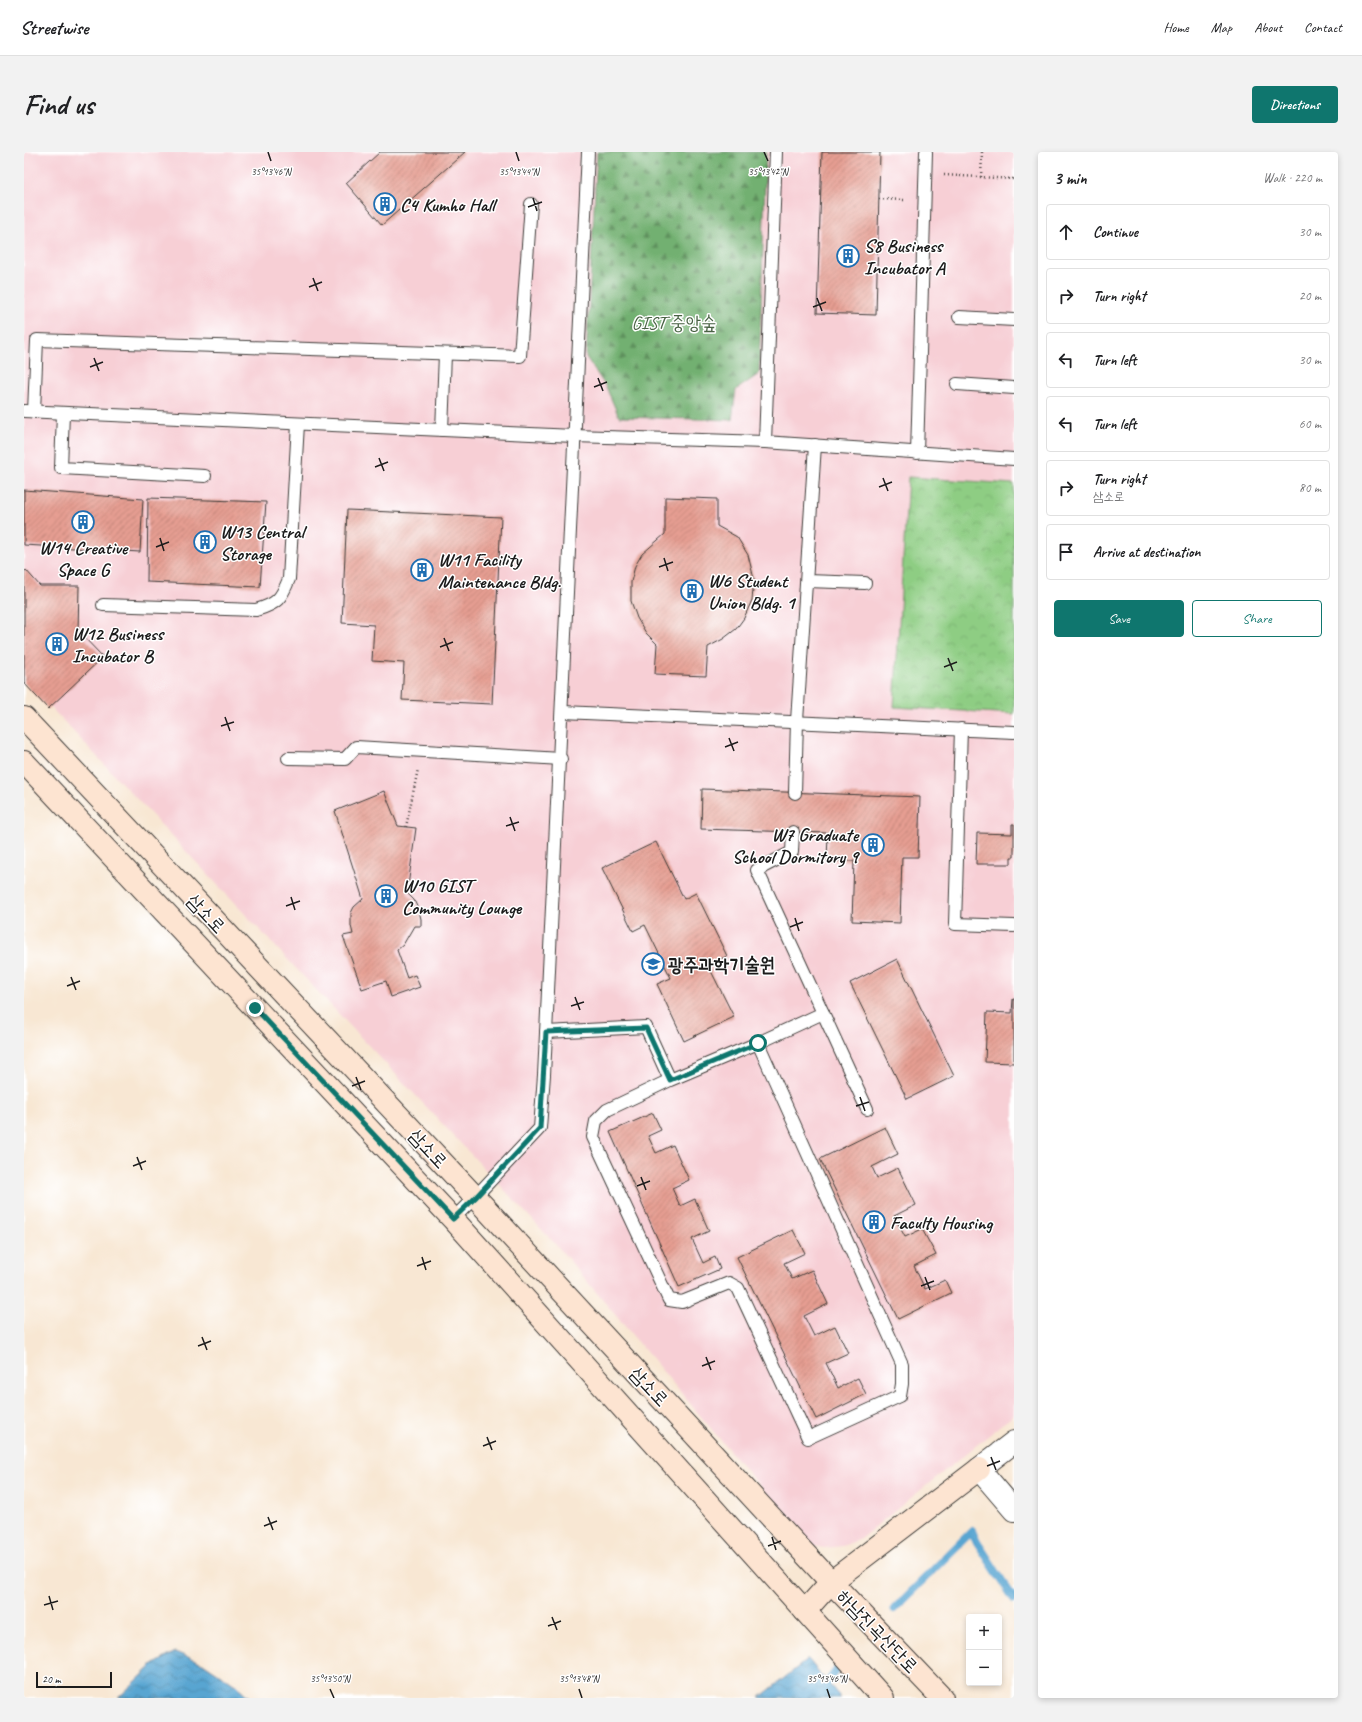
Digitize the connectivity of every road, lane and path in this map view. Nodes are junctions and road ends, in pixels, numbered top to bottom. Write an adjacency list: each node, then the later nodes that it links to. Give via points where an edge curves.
1 (588, 152): 20 (lane)
2 (776, 152): 21 (lane)
3 (926, 152): 5 (lane)
4 (982, 152): 6 (path)
5 (925, 175): 6 (path); 9 (lane)
6 (981, 177): 7 (path)
7 (1014, 179)
8 (879, 199): 9 (path)
9 (925, 201): 23 (lane)
10 (531, 204): 13 (lane, via 520,356)
11 (959, 317): 12 (lane)
12 (1014, 320)
13 (445, 354): 16 (lane, via 37,340); 19 (lane)
14 (957, 384): 15 (lane)
15 (1014, 388)
16 (29, 411): 17 (lane)
17 (63, 413): 18 (lane); 25 (lane, via 61,468)
18 (298, 424): 19 (lane); 28 (lane, via 289,579 284,593 272,606 256,610)
19 (442, 430): 20 (lane)
20 (574, 436): 21 (lane); 29 (lane)
21 (765, 442): 22 (lane)
22 (815, 445): 23 (lane); 26 (lane)
23 (917, 452): 24 (lane)
24 (1014, 459)
25 (205, 476)
26 (807, 581): 27 (lane); 31 (lane)
27 (865, 583)
28 (103, 605)
29 (563, 712): 31 (lane); 36 (lane)
30 (24, 718): 47 (street, 삼소로)
31 (797, 721): 32 (lane); 38 (lane)
32 (961, 729): 33 (lane); 41 (lane, via 955,924)
33 (1014, 732)
34 (422, 751): 35 (lane, via 356,746 345,759); 36 (lane); 39 (path)
35 (288, 758)
36 (561, 759): 43 (lane)
37 (24, 762): 48 (street, 삼소로)
38 (795, 793)
39 (406, 827)
40 (793, 832): 42 (lane, via 792,852 757,870)
41 (1014, 926)
42 (823, 1013): 44 (lane); 46 (lane)
43 (546, 1032): 45 (lane, via 646,1028); 47 (lane, via 540,1128)
44 (758, 1043): 45 (lane); 45 (lane, via 902,1364 900,1396 808,1438 738,1288 729,1282 682,1302 669,1300 593,1137 596,1120 607,1110)
45 (670, 1080)
46 (866, 1109)
47 (475, 1198): 48 (lane); 52 (street, 삼소로)
48 (453, 1219): 53 (street, 삼소로)
49 (1014, 1442): 50 (street)
50 (979, 1469): 51 (street); 52 (street)
51 (1014, 1510)
52 (831, 1582): 53 (street); 55 (street, 하남진곡산단로)
53 (805, 1611): 54 (street, 하남진곡산단로)
54 (883, 1698)
55 (942, 1698)

